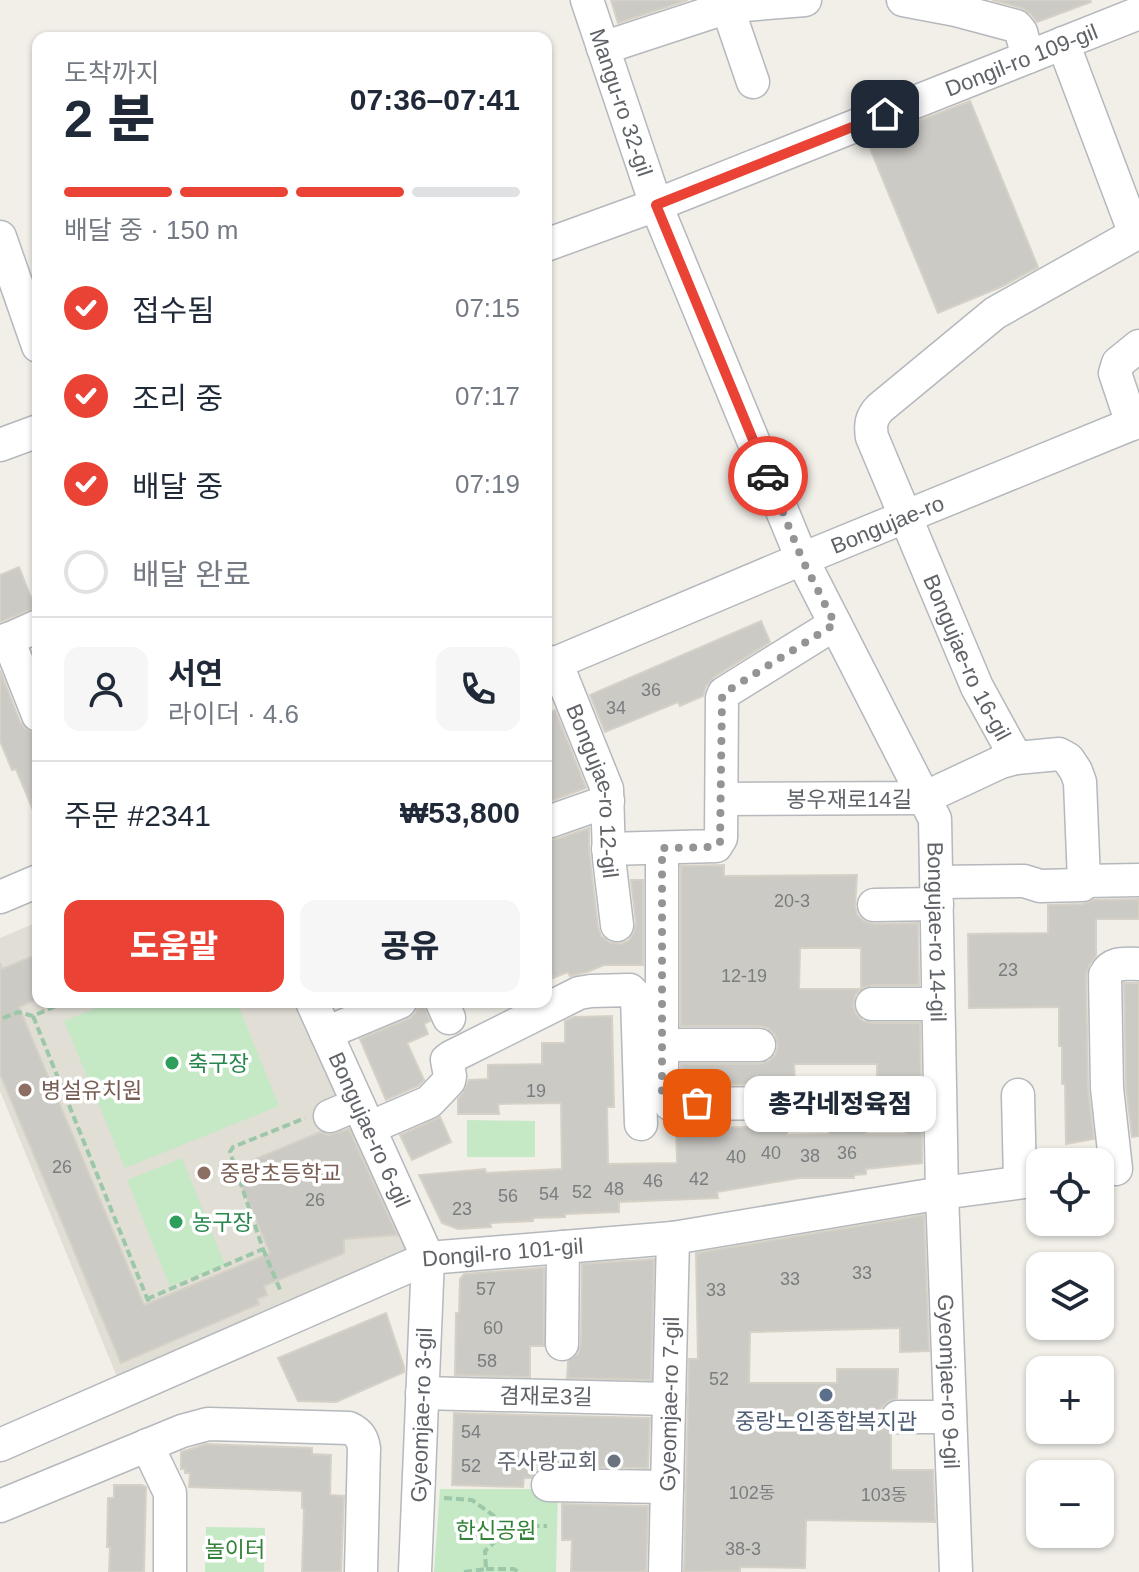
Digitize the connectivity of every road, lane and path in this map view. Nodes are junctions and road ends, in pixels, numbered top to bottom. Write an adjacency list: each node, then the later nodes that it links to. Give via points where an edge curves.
1 (587, 0): 8 (street, Mangu-ro 32-gil)
2 (805, 0): 4 (street)
3 (903, 0): 9 (street, via 1016,26)
4 (727, 6): 8 (street); 10 (street)
5 (1139, 13): 6 (street, Dongil-ro 109-gil)
6 (1095, 14): 7 (street, Dongil-ro 109-gil)
7 (1063, 43): 9 (street, Dongil-ro 109-gil); 12 (street)
8 (603, 48): 11 (street, Mangu-ro 32-gil)
9 (1028, 57): 11 (street, Dongil-ro 109-gil)
10 (753, 82)
11 (656, 205): 14 (street, Dongil-ro 109-gil); 21 (street, Mangu-ro 32-gil)
12 (1137, 233): 20 (street, Bongujae-ro 16-gil, via 995,313 876,412 872,437)
13 (0, 237): 15 (street)
14 (552, 243)
15 (32, 329)
16 (1139, 346): 17 (street, via 1118,363 1115,373)
17 (1135, 422): 20 (street, Bongujae-ro)
18 (32, 433): 19 (street)
19 (0, 445)
20 (905, 517): 21 (street, Bongujae-ro); 28 (street, Bongujae-ro 16-gil, via 977,687)
21 (802, 559): 22 (street, Bongujae-ro 14-gil); 25 (street, Bongujae-ro)
22 (835, 624): 29 (street, Bongujae-ro 14-gil); 30 (street, via 724,693)
23 (32, 629): 24 (street)
24 (4, 641): 27 (street)
25 (552, 665)
26 (552, 667): 31 (street, Bongujae-ro 12-gil, via 606,785)
27 (32, 702)
28 (1016, 758): 29 (street, 봉우재로14길); 36 (street, Bongujae-ro 16-gil, via 1059,754 1076,771)
29 (924, 798): 30 (street, 봉우재로14길); 38 (street, Bongujae-ro 14-gil, via 935,819)
30 (722, 799): 33 (street, via 716,846)
31 (608, 801): 32 (street); 34 (street, Bongujae-ro 12-gil)
32 (552, 821)
33 (662, 848): 34 (street); 53 (street)
34 (608, 849): 41 (street, Bongujae-ro 12-gil)
35 (1139, 880): 36 (street)
36 (1084, 881): 38 (street, via 1040,886 1024,881)
37 (32, 884): 39 (street)
38 (937, 893): 40 (street); 44 (street, Bongujae-ro 14-gil)
39 (0, 897)
40 (874, 905)
41 (617, 925)
42 (1139, 964): 60 (street, via 1116,964 1105,975 1107,1088)
43 (872, 1004): 44 (street)
44 (937, 1004): 56 (street, Bongujae-ro 14-gil)
45 (552, 1006): 58 (street, via 585,991 630,990 637,997)
46 (51, 1008): 50 (path)
47 (315, 1008): 52 (street, Bongujae-ro 6-gil)
48 (386, 1008): 52 (street)
49 (549, 1008): 57 (street, via 447,1060 449,1081 429,1102)
50 (33, 1016): 51 (path, via 18,1012); 65 (path, via 148,1301)
51 (3, 1018)
52 (326, 1033): 57 (street, Bongujae-ro 6-gil)
53 (662, 1045): 54 (street); 56 (street, via 662,1093 670,1104)
54 (759, 1045)
55 (1018, 1095): 59 (street)
56 (939, 1102): 62 (street, Bongujae-ro 14-gil)
57 (343, 1116): 65 (path, via 233,1147 230,1157); 66 (street, Bongujae-ro 6-gil)
58 (641, 1124)
59 (1026, 1152)
60 (1118, 1169)
61 (1026, 1182): 62 (street, Dongil-ro 101-gil)
62 (942, 1193): 63 (street, Dongil-ro 101-gil); 72 (street, Gyeomjae-ro 9-gil)
63 (673, 1238): 64 (street, Dongil-ro 101-gil); 70 (street, Gyeomjae-ro 7-gil)
64 (563, 1247): 66 (street, Dongil-ro 101-gil); 68 (street)
65 (263, 1249): 67 (path)
66 (428, 1258): 67 (street, Dongil-ro 101-gil); 69 (street, Gyeomjae-ro 3-gil)
67 (291, 1318): 73 (street, Dongil-ro 101-gil)
68 (562, 1344)
69 (422, 1393): 70 (street, 겸재로3길); 77 (street, Gyeomjae-ro 3-gil)
70 (669, 1399): 76 (street, Gyeomjae-ro 7-gil)
71 (898, 1417): 72 (street)
72 (950, 1417): 88 (street, Gyeomjae-ro 9-gil)
73 (0, 1445)
74 (147, 1445): 78 (street); 82 (street, via 170,1493); 83 (street, via 208,1424 357,1432 364,1448)
75 (548, 1485): 76 (street)
76 (667, 1487): 87 (street, Gyeomjae-ro 7-gil)
77 (418, 1498): 79 (path, via 472,1500); 84 (street, Gyeomjae-ro 3-gil)
78 (0, 1506)
79 (500, 1520): 80 (path, via 508,1526); 81 (path, via 499,1538 485,1551)
80 (547, 1526)
81 (486, 1569): 85 (path); 86 (path)
82 (170, 1572)
83 (361, 1572)
84 (415, 1572)
85 (464, 1572)
86 (518, 1572)
87 (665, 1572)
88 (956, 1572)

